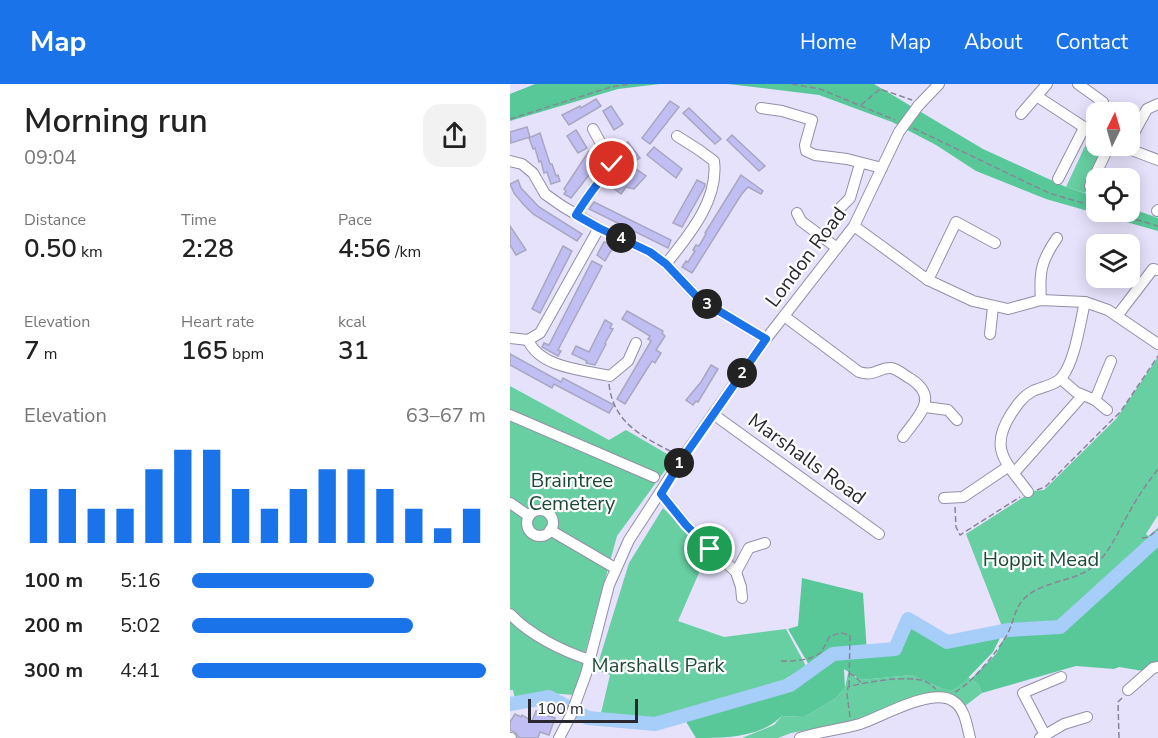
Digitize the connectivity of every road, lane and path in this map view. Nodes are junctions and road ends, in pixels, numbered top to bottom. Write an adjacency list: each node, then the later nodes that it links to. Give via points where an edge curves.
1 (630, 84): 6 (path)
2 (792, 84): 11 (path, via 820,88)
3 (939, 84): 9 (street, London Road)
4 (1078, 84): 8 (street)
5 (1047, 85): 7 (street)
6 (611, 86): 14 (path)
7 (1038, 97): 13 (street); 17 (street)
8 (1103, 102)
9 (920, 104): 11 (path, via 880,89); 16 (street, London Road, bridge)
10 (1158, 104): 15 (street, via 1147,109)
11 (861, 106): 16 (path)
12 (761, 108): 23 (street, via 812,120 806,151)
13 (1021, 114)
14 (510, 118)
15 (1140, 121)
16 (901, 127): 24 (street, London Road); 26 (path, via 1049,193)
17 (1084, 128): 25 (street)
18 (593, 129): 29 (street, via 612,164)
19 (677, 136): 37 (street, via 714,161 715,172 707,203)
20 (1140, 151): 21 (street)
21 (1158, 160)
22 (510, 161): 29 (street, via 528,168 545,194)
23 (860, 164): 24 (street); 27 (street, via 850,198)
24 (882, 168): 31 (street, London Road)
25 (1058, 179)
26 (1086, 204)
27 (841, 207)
28 (797, 213): 36 (street)
29 (576, 215): 33 (street)
30 (1140, 221): 32 (path)
31 (854, 226): 36 (street, London Road); 39 (street)
32 (1158, 226)
33 (599, 228): 37 (street); 48 (street, via 540,333)
34 (1057, 238): 40 (street, via 1041,266)
35 (995, 243): 39 (street, via 956,222)
36 (837, 248): 43 (street, London Road)
37 (666, 264): 47 (street, via 699,299)
38 (1158, 270): 44 (street, via 1153,270)
39 (928, 280): 42 (street)
40 (1041, 300): 41 (street); 42 (street, via 1008,309)
41 (1085, 302): 44 (street); 54 (street, via 1070,364)
42 (993, 307): 45 (street)
43 (784, 316): 47 (street, London Road); 57 (street, via 859,372 869,375 893,368 909,378 924,391)
44 (1117, 316): 50 (street)
45 (990, 334)
46 (510, 338): 48 (street)
47 (766, 339): 59 (street, London Road)
48 (528, 340): 53 (street, via 532,350 546,360)
49 (636, 343): 53 (street, via 628,361)
50 (1158, 344)
51 (1158, 356): 67 (path, via 1115,417 1045,487)
52 (1111, 362): 56 (street)
53 (610, 376): 63 (path, via 612,398 628,426)
54 (1061, 379): 55 (street); 65 (street, via 1024,397 1006,422 999,437 1000,450)
55 (1082, 396): 56 (street); 65 (street)
56 (1095, 400): 58 (street)
57 (925, 407): 61 (street, via 948,410); 62 (street)
58 (1107, 410)
59 (713, 414): 63 (street, London Road); 75 (street, Marshalls Road)
60 (510, 415): 66 (street)
61 (957, 420)
62 (903, 436)
63 (683, 458): 68 (street, London Road)
64 (1158, 469): 90 (path, via 1096,564 1080,575 1028,595 1007,635 970,680)
65 (1011, 470): 67 (street); 69 (street)
66 (654, 477)
67 (1028, 492): 69 (path, via 960,535 954,514)
68 (661, 494): 78 (street, London Road); 79 (street, via 686,525)
69 (956, 497): 70 (street)
70 (944, 498)
71 (510, 503): 72 (street)
72 (529, 516): 74 (street, via 527,524 534,534); 74 (street, via 536,510 548,513 553,524)
73 (1158, 529): 76 (path)
74 (550, 530): 78 (street)
75 (879, 534)
76 (1142, 538)
77 (765, 543): 79 (street, via 749,548)
78 (615, 568): 82 (street, London Road)
79 (736, 572): 80 (street)
80 (742, 598)
81 (510, 614): 82 (street, via 548,641)
82 (590, 660): 94 (street, London Road)
83 (781, 661): 85 (path, via 794,662 820,653 830,636 846,633 850,635)
84 (1158, 667): 88 (street)
85 (848, 673): 87 (path); 89 (path)
86 (1061, 677): 93 (street, via 1023,693)
87 (862, 683): 89 (path); 90 (path, via 918,679 936,689 936,696)
88 (1131, 685): 97 (path, via 1118,702)
89 (848, 687): 92 (path)
90 (945, 698): 95 (street, via 920,701 859,724); 96 (street, via 962,709)
91 (1087, 717): 93 (street)
92 (848, 722)
93 (1043, 736)
94 (559, 738)
95 (800, 738)
96 (970, 738)
97 (1119, 738)

